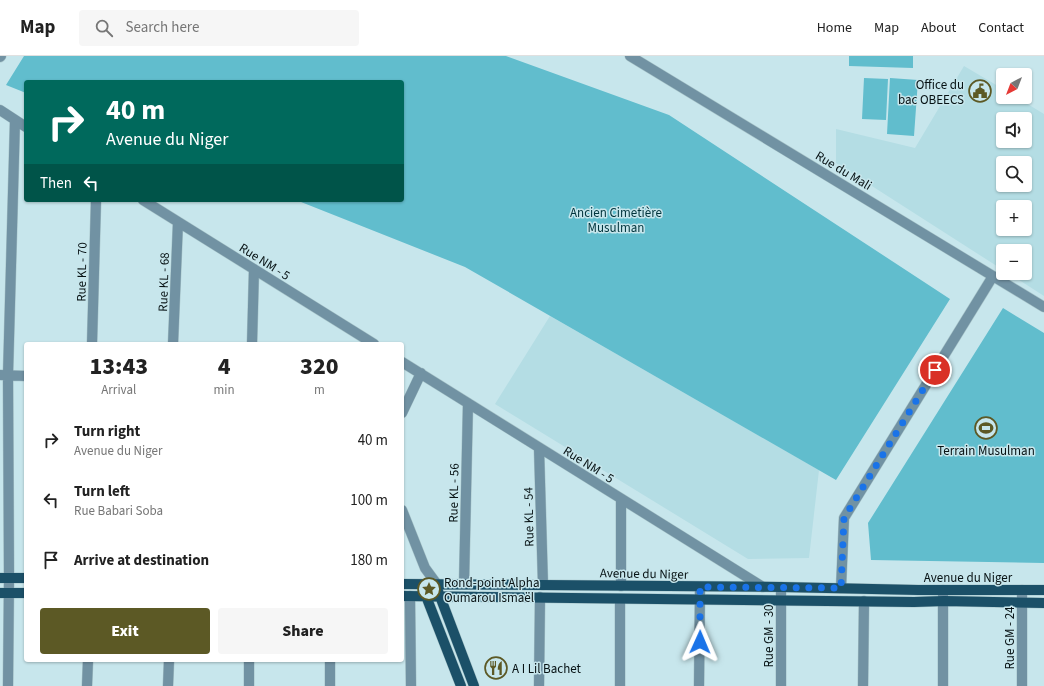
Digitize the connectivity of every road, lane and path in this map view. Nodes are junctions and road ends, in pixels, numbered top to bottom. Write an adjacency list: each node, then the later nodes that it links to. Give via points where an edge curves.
1 (630, 56): 9 (street, Rue du Mali)
2 (0, 110): 3 (street)
3 (15, 120): 4 (street); 17 (street)
4 (24, 126)
5 (96, 202): 11 (street, Rue KL - 70)
6 (146, 202): 7 (street, Rue NM - 5)
7 (178, 222): 8 (street, Rue NM - 5); 12 (street, Rue KL - 68)
8 (254, 269): 13 (street); 14 (street, Rue NM - 5)
9 (993, 276): 10 (street, Rue du Mali); 36 (street, via 844,518)
10 (1044, 307)
11 (92, 342)
12 (174, 342)
13 (252, 342)
14 (371, 342)
15 (404, 363): 16 (street, Rue NM - 5)
16 (421, 373): 19 (street, Rue NM - 5); 20 (street)
17 (4, 375): 18 (street); 25 (street)
18 (24, 376)
19 (468, 403): 21 (street, Rue NM - 5); 30 (street, Rue KL - 56)
20 (404, 409)
21 (539, 448): 22 (street, Rue NM - 5); 31 (street, Rue KL - 54)
22 (621, 499): 32 (street); 34 (street, Rue NM - 5)
23 (404, 515): 24 (street)
24 (425, 568): 27 (street); 29 (street)
25 (5, 578): 26 (main road); 40 (street)
26 (24, 578)
27 (436, 583): 29 (main road, Avenue du Niger); 30 (main road, Avenue du Niger); 44 (main road)
28 (404, 584): 29 (main road, Avenue du Niger)
29 (421, 584): 43 (main road)
30 (464, 584): 31 (main road, Avenue du Niger)
31 (542, 585): 32 (main road, Avenue du Niger)
32 (621, 586): 33 (main road, Avenue du Niger)
33 (700, 587): 34 (main road, Avenue du Niger); 47 (street)
34 (763, 587): 35 (main road, Avenue du Niger)
35 (781, 587): 36 (main road, Avenue du Niger); 48 (street, Rue GM - 30)
36 (841, 588): 37 (main road, Avenue du Niger)
37 (943, 590): 38 (main road, Avenue du Niger); 50 (street)
38 (1022, 590): 39 (main road, Avenue du Niger); 51 (street, Rue GM - 24)
39 (1044, 590)
40 (4, 593): 41 (main road); 57 (street)
41 (24, 593)
42 (406, 596): 43 (main road, Avenue du Niger); 62 (street)
43 (425, 596): 44 (main road, Avenue du Niger); 63 (main road)
44 (440, 596): 45 (main road, Avenue du Niger); 64 (main road)
45 (540, 597): 46 (main road, Avenue du Niger); 65 (street)
46 (620, 599): 47 (main road, Avenue du Niger); 66 (street)
47 (700, 599): 48 (main road, Avenue du Niger); 67 (street)
48 (781, 600): 49 (main road, Avenue du Niger); 68 (street, Rue GM - 30)
49 (864, 601): 50 (main road, Avenue du Niger); 69 (street)
50 (944, 601): 51 (main road, Avenue du Niger); 70 (street)
51 (1022, 602): 52 (main road, Avenue du Niger); 71 (street, Rue GM - 24)
52 (1044, 603)
53 (88, 662): 58 (street)
54 (168, 662): 59 (street)
55 (249, 662): 60 (street)
56 (330, 662): 61 (street)
57 (8, 686)
58 (87, 686)
59 (168, 686)
60 (249, 686)
61 (330, 686)
62 (411, 686)
63 (461, 686)
64 (474, 686)
65 (539, 686)
66 (620, 686)
67 (699, 686)
68 (781, 686)
69 (863, 686)
70 (943, 686)
71 (1022, 686)

